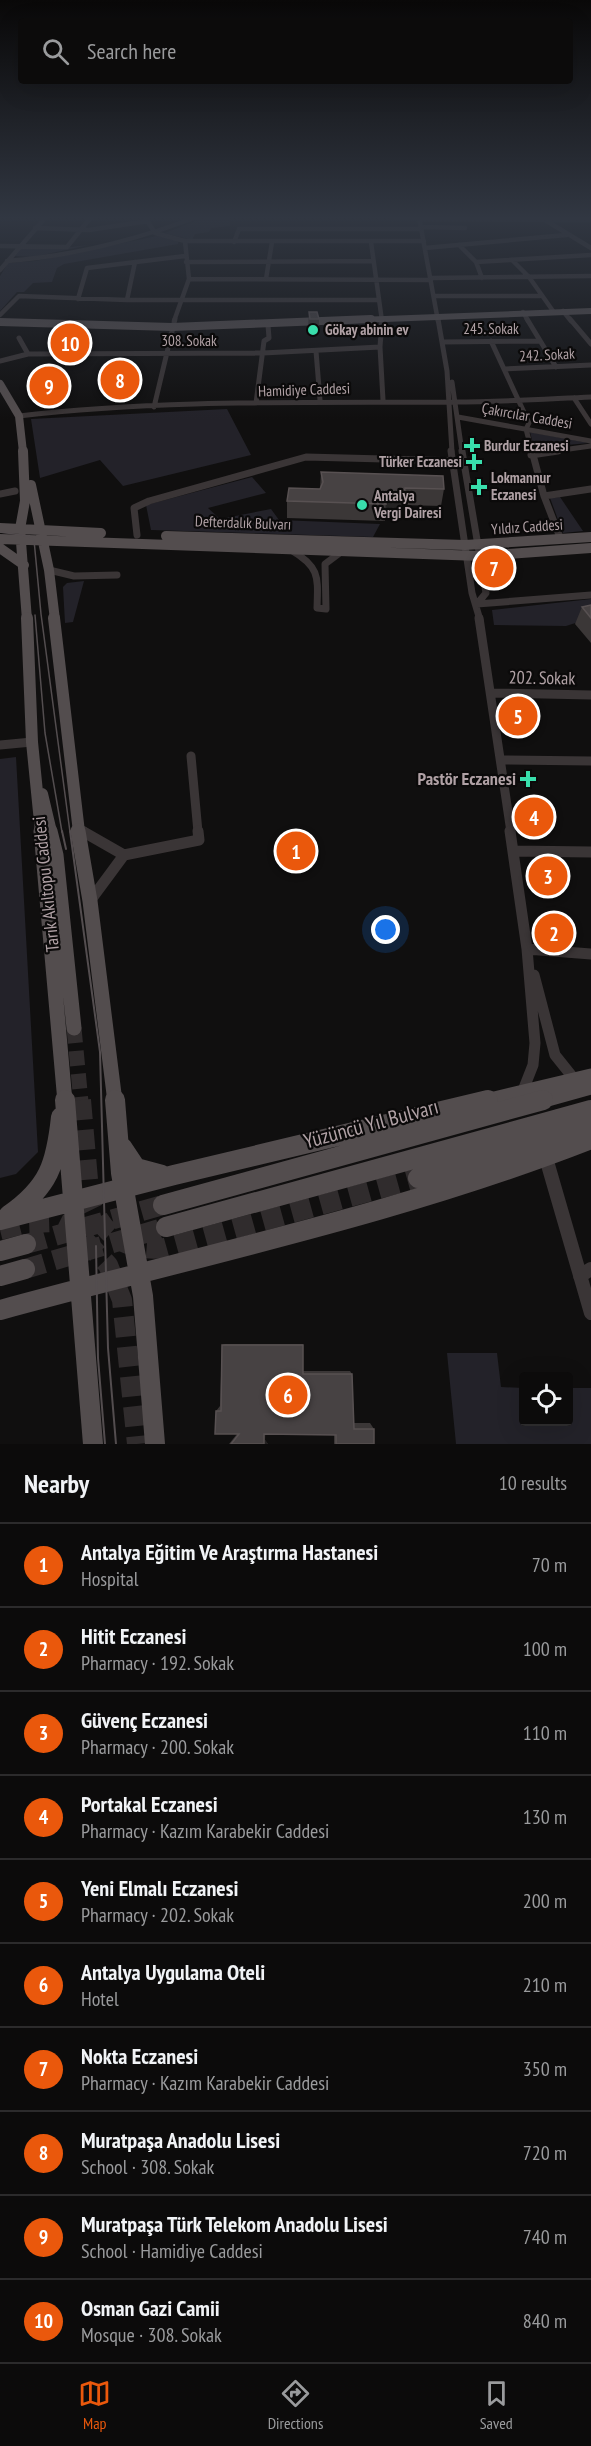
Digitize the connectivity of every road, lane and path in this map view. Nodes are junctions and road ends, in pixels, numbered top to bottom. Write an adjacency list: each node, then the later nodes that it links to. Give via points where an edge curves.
1 (81, 284): 10 (street)
2 (130, 284): 11 (street)
3 (187, 284): 12 (street)
4 (289, 284): 13 (street)
5 (376, 284): 14 (street)
6 (432, 284): 8 (street)
7 (533, 284): 9 (street)
8 (434, 296): 9 (street); 20 (street)
9 (540, 296): 15 (street)
10 (78, 299): 11 (street); 19 (street, via 20,296)
11 (127, 300): 12 (street)
12 (182, 300): 13 (street); 24 (street)
13 (288, 300): 14 (street)
14 (378, 300): 21 (street)
15 (553, 311): 16 (main road); 18 (main road)
16 (562, 311): 17 (main road); 30 (street)
17 (591, 311)
18 (523, 312): 20 (main road); 27 (street)
19 (0, 315)
20 (437, 315): 21 (main road); 28 (street)
21 (382, 319): 23 (main road); 31 (street)
22 (0, 322): 24 (main road)
23 (268, 325): 24 (main road); 33 (street, via 269,338 264,341)
24 (172, 327): 36 (street)
25 (19, 338): 34 (street)
26 (491, 341): 27 (street, 245. Sokak); 28 (street, 245. Sokak); 40 (street)
27 (540, 341): 39 (street)
28 (442, 342): 47 (street, via 452,381)
29 (53, 343): 35 (street)
30 (591, 344)
31 (380, 347): 32 (street, 308. Sokak); 45 (street)
32 (316, 351): 33 (street, 308. Sokak); 44 (street)
33 (263, 353): 36 (street, 308. Sokak); 48 (street)
34 (28, 354): 35 (street, 308. Sokak); 37 (street, 308. Sokak)
35 (49, 354): 36 (street, 308. Sokak)
36 (167, 354): 49 (street)
37 (0, 361)
38 (591, 365): 39 (street, 242. Sokak)
39 (556, 367): 40 (street, 242. Sokak)
40 (505, 369): 46 (street)
41 (0, 384): 50 (main road)
42 (591, 397): 43 (street, Hamidiye Caddesi)
43 (574, 398): 46 (street, Hamidiye Caddesi); 52 (street)
44 (320, 400): 45 (street, Hamidiye Caddesi); 48 (street, Hamidiye Caddesi)
45 (383, 400): 47 (street, Hamidiye Caddesi)
46 (518, 400): 47 (street, Hamidiye Caddesi); 53 (street, via 529,423)
47 (452, 402): 51 (street); 58 (street)
48 (256, 403): 49 (street, Hamidiye Caddesi)
49 (154, 407): 50 (street, Hamidiye Caddesi)
50 (19, 416): 57 (main road)
51 (458, 417): 53 (street, Çakırcılar Caddesi); 59 (street)
52 (591, 424)
53 (526, 429): 54 (street, Çakırcılar Caddesi); 56 (street)
54 (591, 441)
55 (591, 446): 56 (street)
56 (531, 455): 63 (street)
57 (24, 461): 64 (main road, Tarık Akıltopu Caddesi); 66 (main road, Tarık Akıltopu Caddesi)
58 (452, 461): 59 (street); 68 (street, via 327,456 296,459 134,508); 76 (street)
59 (462, 461): 77 (street)
60 (591, 489): 63 (street)
61 (15, 491): 62 (street)
62 (0, 494)
63 (544, 496): 72 (street)
64 (24, 507): 65 (main road); 67 (main road, Tarık Akıltopu Caddesi)
65 (0, 525): 67 (main road)
66 (41, 530): 67 (main road, Defterdalık Bulvarı); 69 (main road, Defterdalık Bulvarı); 69 (main road, via 50,526); 80 (main road, Tarık Akıltopu Caddesi)
67 (21, 534): 71 (main road); 79 (main road, Tarık Akıltopu Caddesi)
68 (137, 535): 69 (main road, Defterdalık Bulvarı); 76 (main road, Defterdalık Bulvarı)
69 (78, 536): 75 (main road, Defterdalık Bulvarı); 80 (main road, via 58,548)
70 (591, 537): 72 (main road, Yıldız Caddesi)
71 (0, 539)
72 (561, 540): 77 (main road, Yıldız Caddesi)
73 (0, 548): 79 (main road)
74 (591, 548): 77 (main road, Yıldız Caddesi)
75 (291, 550): 78 (main road, Defterdalık Bulvarı); 78 (street, via 314,563 317,608 326,609 325,564)
76 (466, 550): 77 (main road, Yıldız Caddesi); 78 (main road, Defterdalık Bulvarı); 85 (street)
77 (480, 550): 85 (street, via 486,593)
78 (341, 552)
79 (24, 566): 88 (main road, Tarık Akıltopu Caddesi)
80 (48, 566): 82 (street); 83 (main road, Tarık Akıltopu Caddesi)
81 (117, 575): 82 (street)
82 (74, 576): 83 (street)
83 (51, 590): 94 (main road, Tarık Akıltopu Caddesi)
84 (591, 595): 85 (street)
85 (477, 604): 86 (street)
86 (492, 693): 87 (street, 202. Sokak); 91 (street)
87 (591, 695)
88 (32, 742): 89 (street); 93 (main road, Tarık Akıltopu Caddesi)
89 (0, 745)
90 (191, 756): 97 (street, via 199,840)
91 (502, 760): 92 (street); 95 (street)
92 (591, 761)
93 (35, 770): 101 (main road, via 57,855); 103 (main road, Tarık Akıltopu Caddesi)
94 (78, 828): 97 (street); 98 (main road, Tarık Akıltopu Caddesi)
95 (514, 851): 96 (street); 99 (street)
96 (591, 852)
97 (124, 855): 98 (street)
98 (90, 901): 107 (main road, Tarık Akıltopu Caddesi)
99 (527, 950): 100 (street); 102 (street, via 555,1055); 104 (street, via 535,1043 533,1065)
100 (591, 954)
101 (74, 1028)
102 (586, 1081): 104 (main road); 114 (main road, Yüzüncü Yıl Bulvarı)
103 (64, 1086): 113 (main road, Tarık Akıltopu Caddesi); 115 (main road, via 55,1166 39,1191)
104 (522, 1093): 110 (main road)
105 (591, 1110): 116 (main road)
106 (591, 1127): 111 (main road)
107 (117, 1134): 110 (main road, via 126,1159 137,1170); 112 (main road, Tarık Akıltopu Caddesi)
108 (591, 1139): 109 (main road)
109 (546, 1158): 120 (street); 121 (main road, via 360,1217)
110 (174, 1175): 112 (main road)
111 (418, 1178)
112 (123, 1189): 113 (main road); 121 (main road, Tarık Akıltopu Caddesi)
113 (73, 1202): 115 (main road); 123 (main road, Tarık Akıltopu Caddesi)
114 (164, 1205)
115 (0, 1220)
116 (166, 1227)
117 (26, 1245): 118 (main road)
118 (0, 1251)
119 (25, 1269): 122 (main road)
120 (585, 1272): 125 (street)
121 (138, 1273): 123 (main road); 127 (main road)
122 (0, 1276)
123 (80, 1288): 124 (main road); 126 (main road)
124 (0, 1310)
125 (591, 1313)
126 (92, 1443)
127 (155, 1444)

